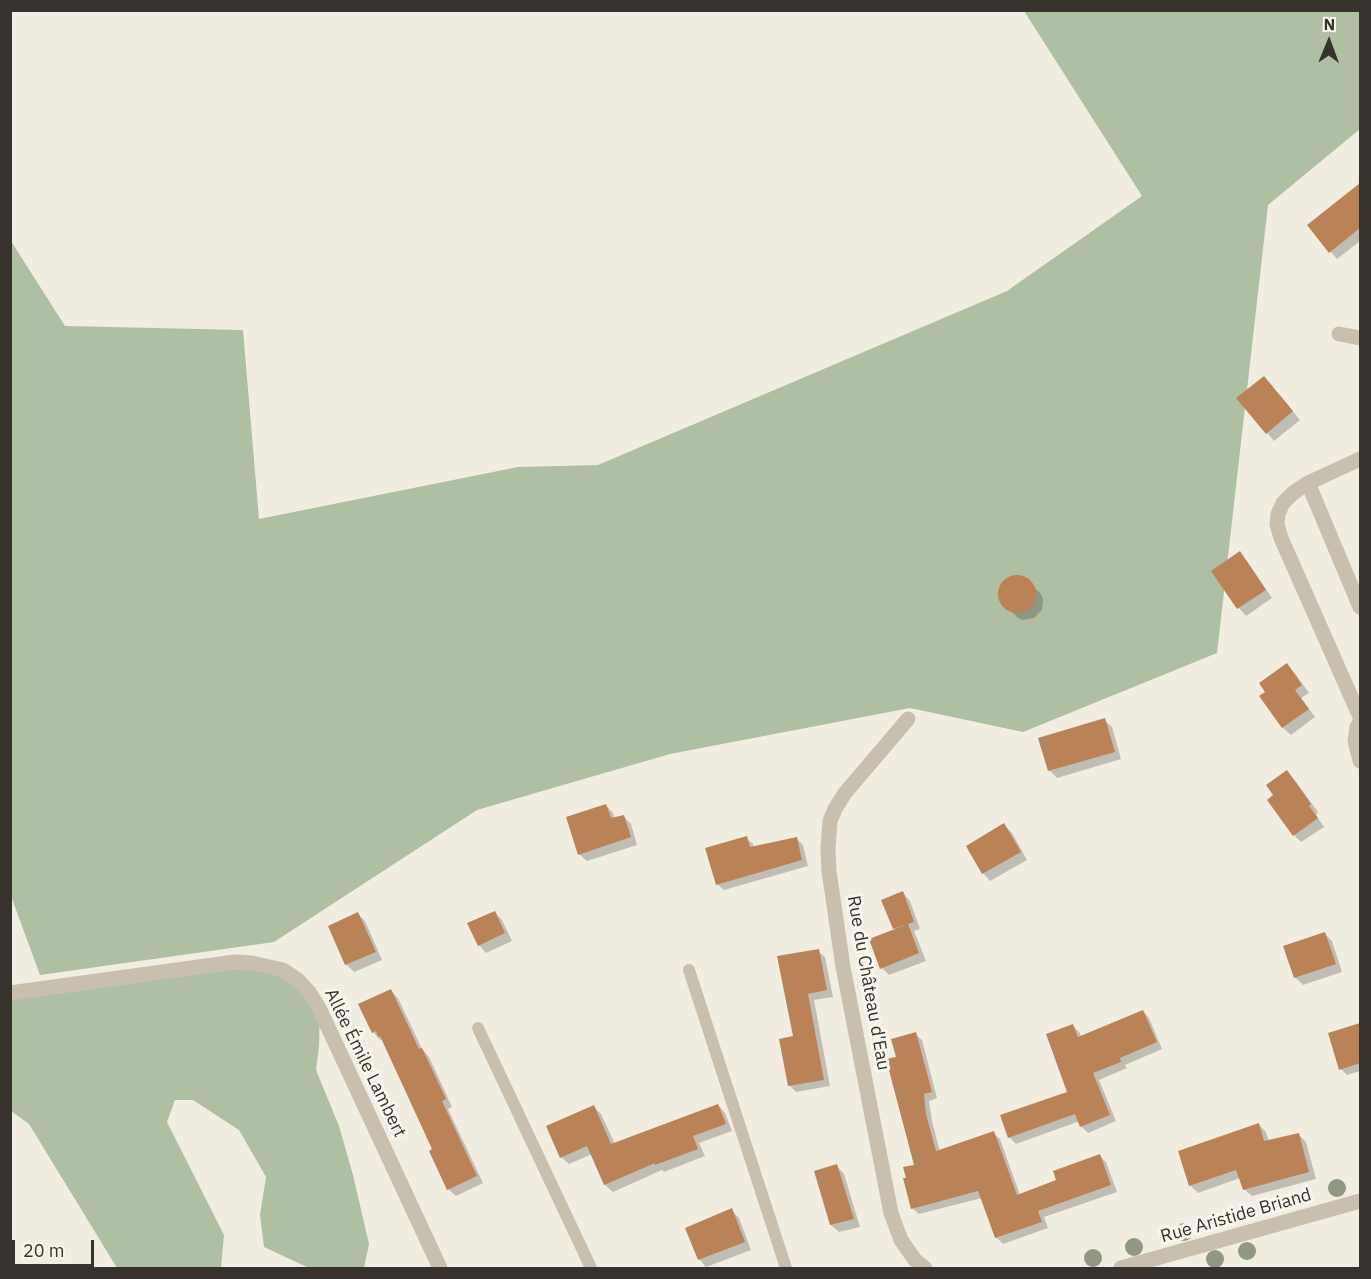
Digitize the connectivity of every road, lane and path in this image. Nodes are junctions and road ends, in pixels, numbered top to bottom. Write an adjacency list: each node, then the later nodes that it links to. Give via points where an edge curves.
1 (1339, 334): 2 (street)
2 (1360, 338)
3 (1360, 459): 4 (street)
4 (1308, 483): 5 (street); 6 (street, via 1283,503 1277,524)
5 (1360, 607)
6 (1360, 717)
7 (908, 719): 17 (street, Rue du Château d'Eau, via 840,801 830,820 828,849 843,968 891,1213 901,1240)
8 (1360, 722): 9 (street, via 1355,741)
9 (1360, 761)
10 (689, 970): 16 (lane)
11 (10, 993): 14 (street, Allée Émile Lambert, via 235,962 284,970 309,992 320,1010)
12 (478, 1028): 15 (lane)
13 (1360, 1201): 18 (street, Rue Aristide Briand)
14 (440, 1269)
15 (591, 1269)
16 (786, 1269)
17 (925, 1269)
18 (1121, 1269)

